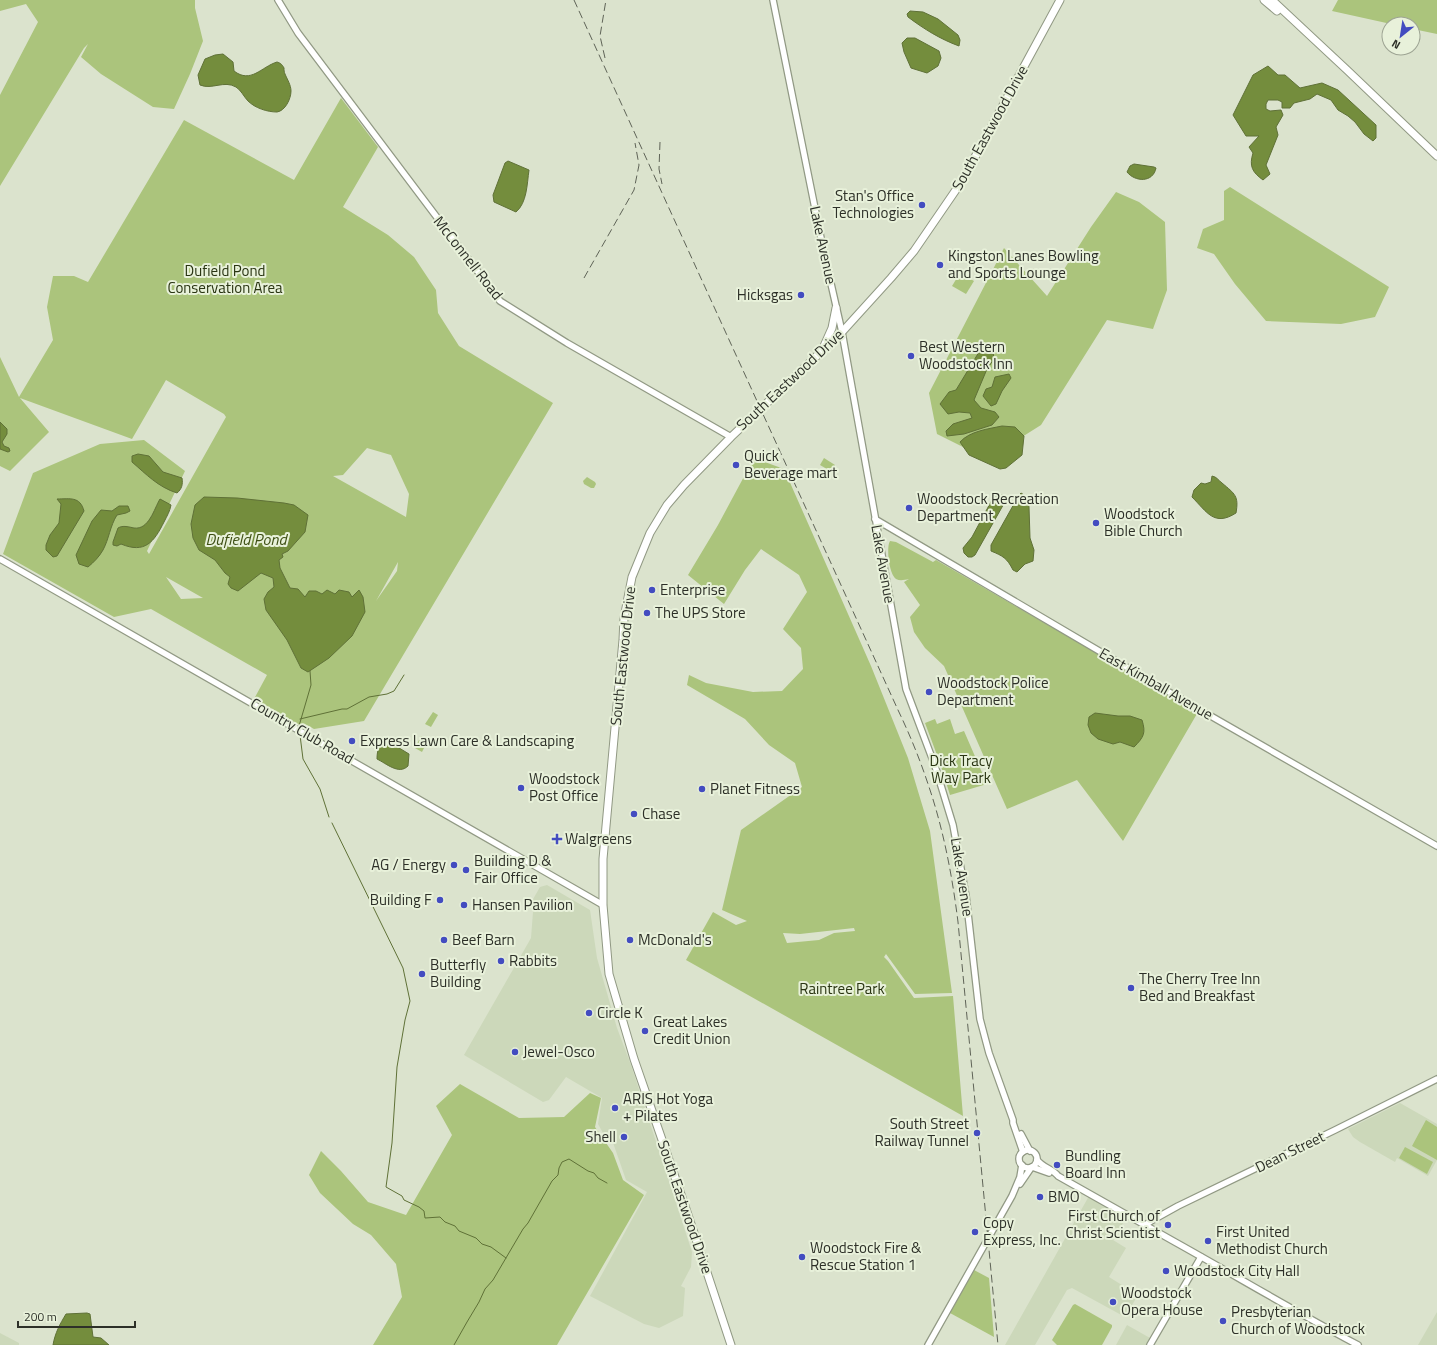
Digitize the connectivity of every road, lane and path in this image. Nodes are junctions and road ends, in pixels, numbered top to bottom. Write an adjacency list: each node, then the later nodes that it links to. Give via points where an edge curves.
1 (278, 0): 11 (street, McConnell Road, via 298,33 500,301 567,343)
2 (773, 0): 8 (street, Lake Avenue)
3 (1060, 0): 9 (main road, South Eastwood Drive, via 962,181 892,278)
4 (1264, 0): 6 (main road)
5 (1272, 0): 6 (main road)
6 (1306, 33): 7 (main road)
7 (1437, 156)
8 (836, 308): 9 (street, Lake Avenue); 10 (main road, via 829,336)
9 (842, 332): 10 (main road, South Eastwood Drive); 12 (street, Lake Avenue)
10 (820, 351): 11 (main road, South Eastwood Drive)
11 (731, 437): 15 (main road, South Eastwood Drive, via 667,505 650,533 632,577 623,624 603,859)
12 (875, 520): 14 (street, East Kimball Avenue); 17 (street, Lake Avenue, via 906,689 945,794 961,862 984,1039)
13 (0, 559): 15 (street, Country Club Road)
14 (1437, 846)
15 (603, 905): 27 (main road, South Eastwood Drive, via 609,974 627,1038)
16 (1437, 1079): 25 (street, Dean Street, via 1171,1210)
17 (1013, 1120): 18 (street, Lake Avenue); 19 (street, Lake Avenue)
18 (1030, 1150): 19 (street); 20 (street)
19 (1023, 1152): 21 (street, via 1020,1157)
20 (1037, 1160): 22 (street, via 1036,1165); 23 (street)
21 (1022, 1166): 22 (street); 24 (street)
22 (1031, 1168): 23 (street); 24 (street)
23 (1058, 1176): 25 (street)
24 (1012, 1196): 28 (street)
25 (1144, 1226): 26 (street)
26 (1201, 1257): 29 (street); 30 (street)
27 (732, 1345)
28 (928, 1345)
29 (1150, 1345)
30 (1358, 1345)

